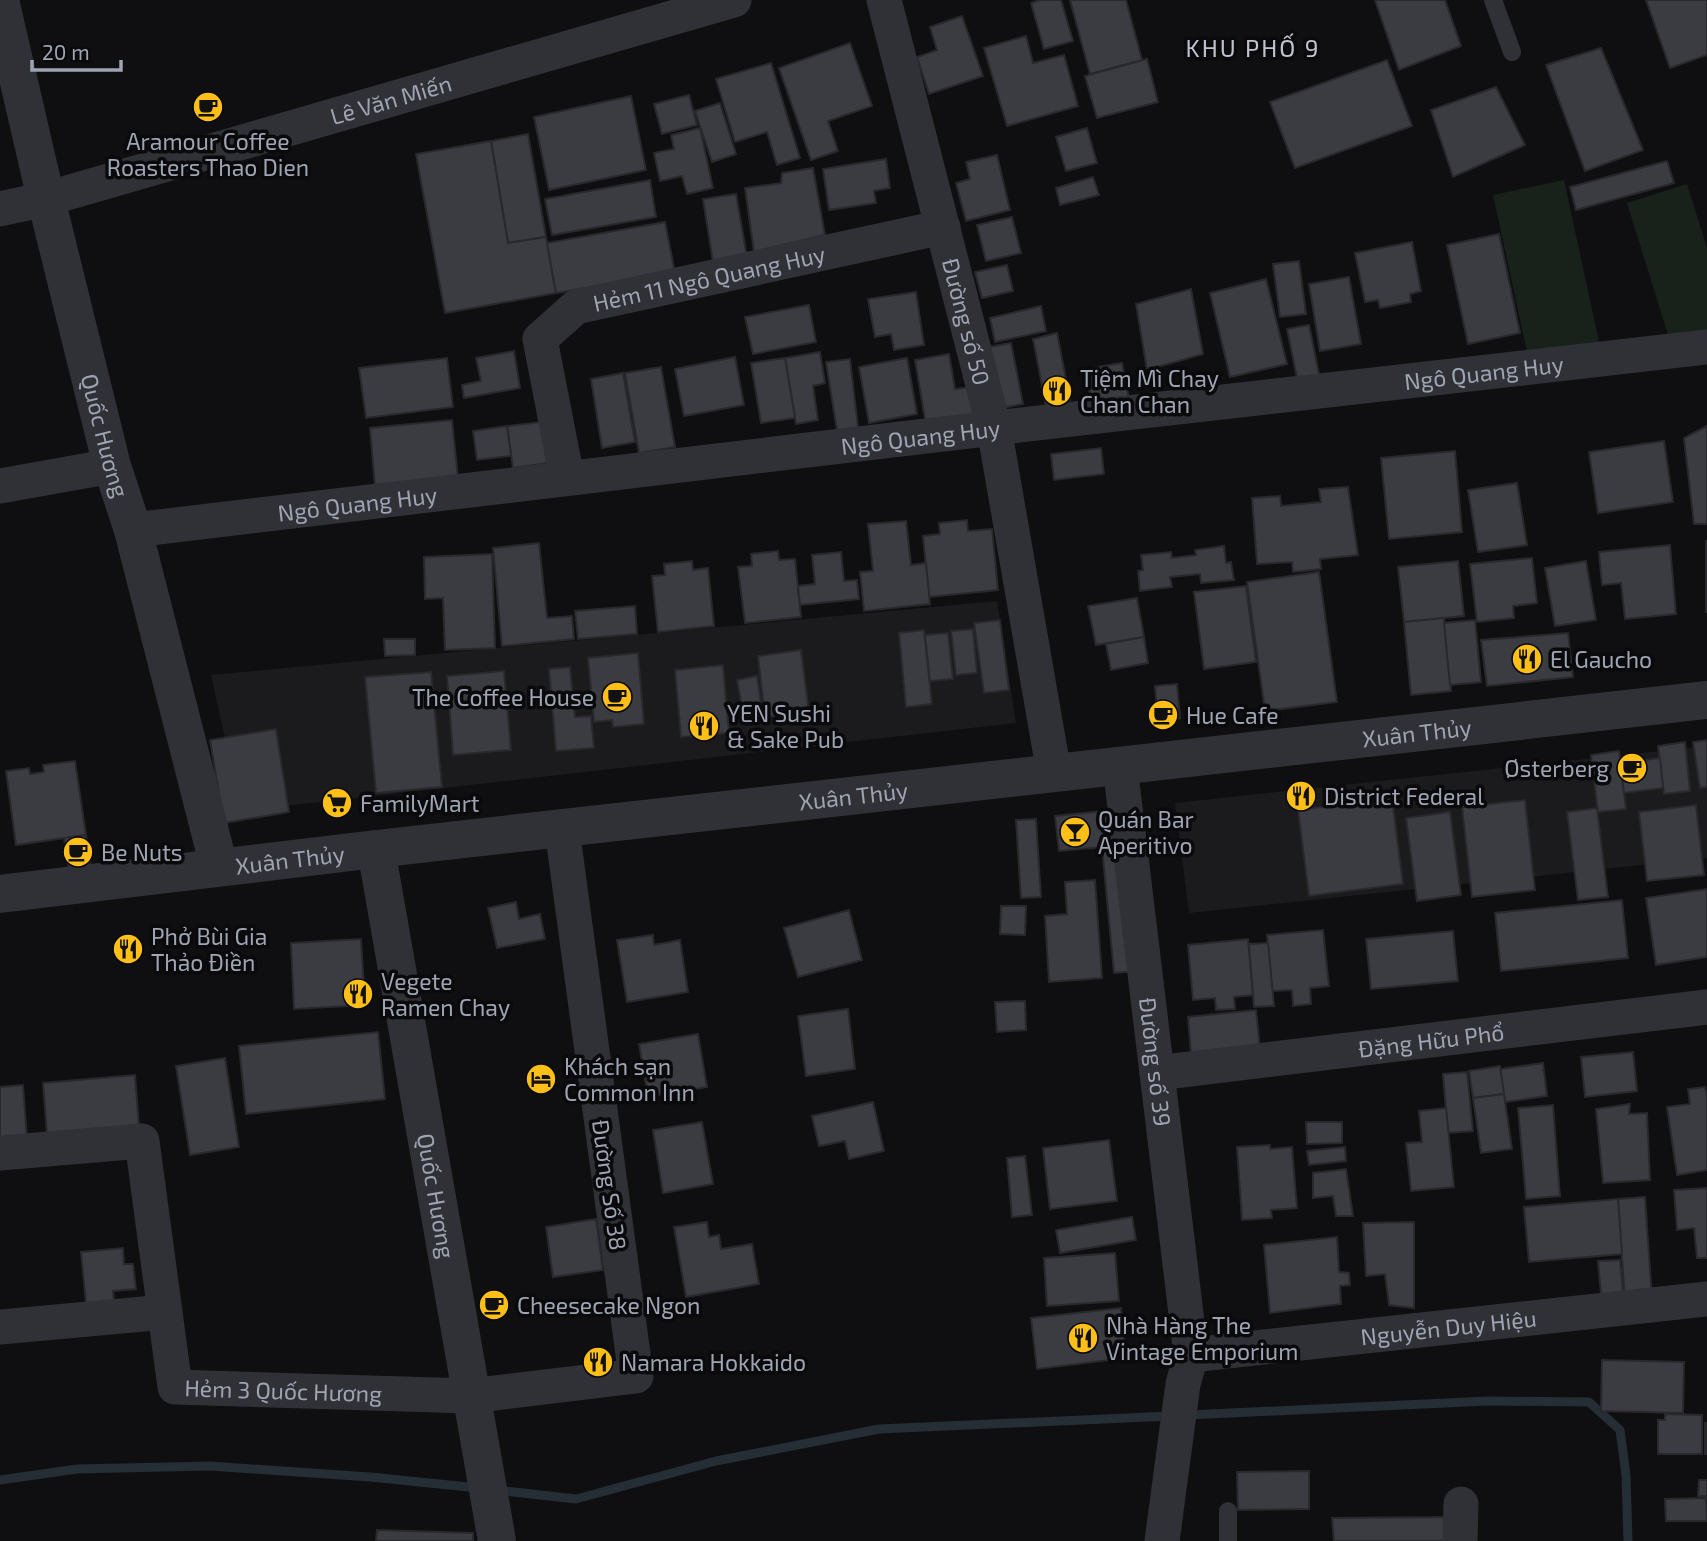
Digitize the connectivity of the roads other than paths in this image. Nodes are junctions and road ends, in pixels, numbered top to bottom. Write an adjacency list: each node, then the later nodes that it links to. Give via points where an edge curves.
1 (0, 0): 6 (street, Quốc Hương)
2 (734, 0): 6 (street, Lê Văn Miến)
3 (884, 0): 8 (street, Đường số 50)
4 (1493, 0): 5 (lane)
5 (1512, 52)
6 (46, 199): 7 (street, Lê Văn Miến); 11 (street, Quốc Hương)
7 (0, 209)
8 (943, 227): 10 (street, Đường số 50); 12 (street, Hẻm 11 Ngô Quang Huy, via 576,307 540,339)
9 (1707, 347): 10 (street, Ngô Quang Huy)
10 (994, 428): 12 (street, Ngô Quang Huy); 17 (street, Đường số 50)
11 (112, 466): 13 (street); 14 (street, Quốc Hương)
12 (567, 478): 14 (street, Ngô Quang Huy)
13 (0, 486)
14 (132, 530): 20 (street, Quốc Hương)
15 (1707, 700): 16 (street, Xuân Thủy)
16 (1120, 765): 17 (street, Xuân Thủy); 23 (street, Đường số 39)
17 (1054, 773): 18 (street, Xuân Thủy)
18 (562, 828): 19 (street, Xuân Thủy); 29 (street, Đường Số 38, via 636,1376)
19 (376, 849): 20 (street, Xuân Thủy); 29 (street, Quốc Hương)
20 (219, 867): 21 (street, Xuân Thủy)
21 (0, 894)
22 (1707, 1007): 23 (street, Đặng Hữu Phổ)
23 (1157, 1073): 28 (street, Đường số 39)
24 (0, 1153): 26 (street, Hẻm 3 Quốc Hương, via 142,1141)
25 (1707, 1299): 28 (street, Nguyễn Duy Hiệu)
26 (165, 1312): 27 (street); 29 (street, Hẻm 3 Quốc Hương, via 175,1387)
27 (0, 1327)
28 (1187, 1370): 33 (street, Đường số 39)
29 (470, 1396): 32 (street, Quốc Hương)
30 (1461, 1504): 35 (street)
31 (1228, 1511): 34 (lane)
32 (495, 1529)
33 (1162, 1541)
34 (1228, 1541)
35 (1460, 1541)

